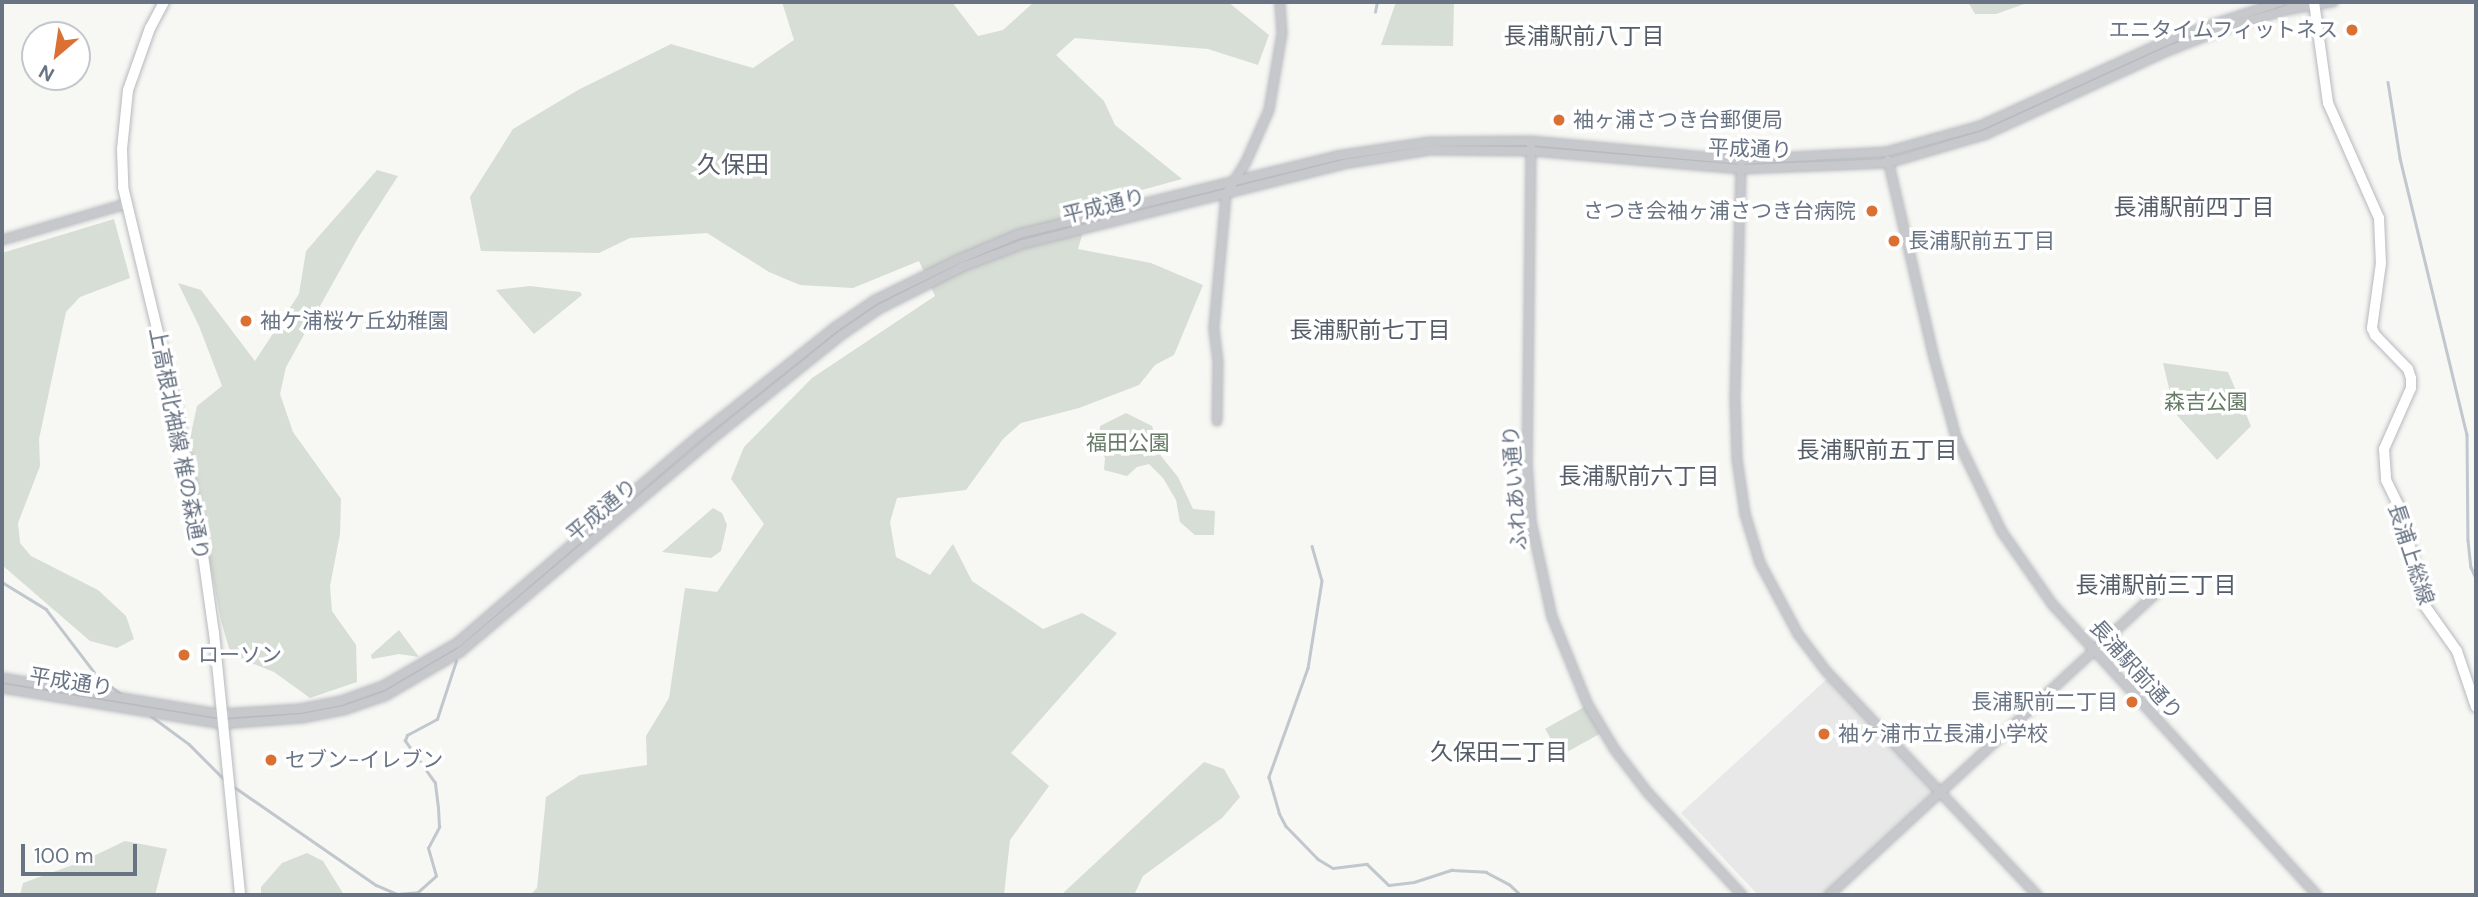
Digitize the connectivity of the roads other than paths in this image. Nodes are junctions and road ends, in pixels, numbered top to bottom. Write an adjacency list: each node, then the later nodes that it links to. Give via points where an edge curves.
1 (164, 2): 13 (main road, 上高根北袖線 椎の森通り, via 128,90 122,149)
2 (1280, 2): 11 (street, via 1282,33 1269,110)
3 (2281, 2): 8 (street, 平成通り, via 2175,37 1980,126)
4 (2333, 2): 5 (street, 平成通り)
5 (2314, 4): 9 (street, 平成通り, via 2232,26 1984,135); 20 (main road, 長浦上総線, via 2328,103 2379,218 2381,263 2372,328 2411,378 2384,450 2386,480 2401,511 2426,606 2457,651)
6 (1531, 141): 7 (street, ふれあい通り); 10 (street, 平成通り); 11 (street, 平成通り, via 1480,139 1387,146)
7 (1531, 151): 10 (street, 平成通り); 12 (street, 平成通り, via 1417,152 1349,163); 24 (street, ふれあい通り, via 1527,462 1531,521 1552,617 1588,705 1615,750 1648,793)
8 (1886, 152): 9 (street, 長浦駅前通り); 10 (street, 平成通り)
9 (1888, 163): 10 (street, 平成通り); 17 (street, 長浦駅前通り, via 1942,392 1970,471 2001,533 2039,588)
10 (1741, 165): 22 (street, via 1735,398 1740,484 1751,536 1770,585 1814,657)
11 (1233, 183): 12 (street); 21 (street, 平成通り, via 1019,234 875,300 700,435 457,643 420,667 341,701)
12 (1226, 194): 15 (street, via 1214,327); 21 (street, 平成通り, via 1023,244 962,267 879,309 707,443 460,652 424,676 344,710 302,718)
13 (127, 204): 14 (street); 21 (main road, 上高根北袖線 椎の森通り, via 176,408 201,541)
14 (2, 240)
15 (1217, 421)
16 (2171, 579): 17 (street)
17 (2094, 650): 22 (street); 27 (street, 長浦駅前通り)
18 (2, 678): 21 (street, 平成通り)
19 (2, 688): 21 (street, 平成通り)
20 (2476, 707)
21 (221, 719): 23 (main road, 上高根北袖線 椎の森通り)
22 (1941, 790): 25 (street); 26 (street)
23 (240, 895)
24 (1742, 895)
25 (1829, 895)
26 (2037, 895)
27 (2317, 895)

